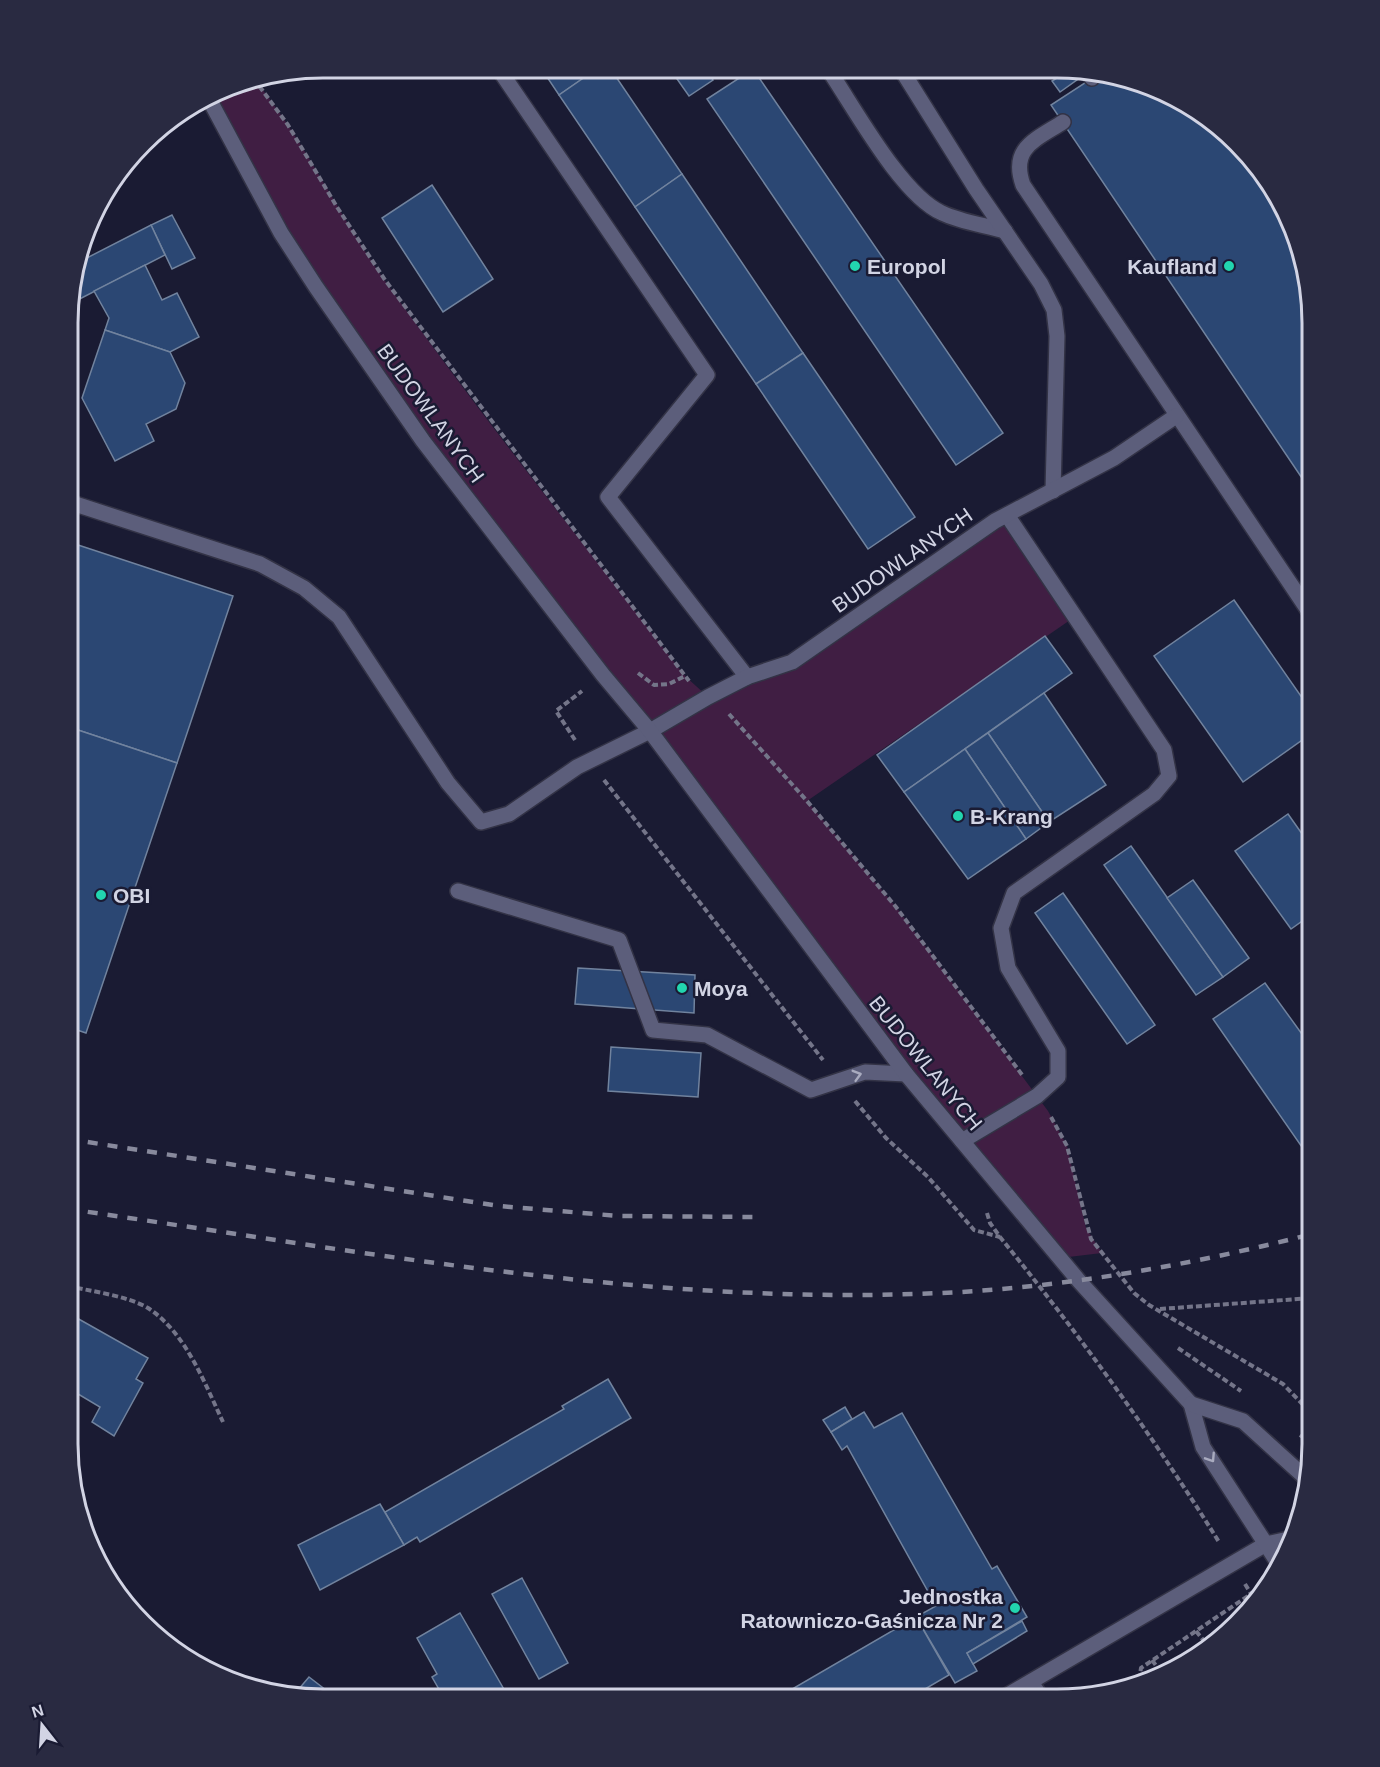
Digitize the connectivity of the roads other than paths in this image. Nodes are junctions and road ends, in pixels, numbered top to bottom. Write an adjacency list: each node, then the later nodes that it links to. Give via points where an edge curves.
1 (505, 78): 12 (main road, via 707,375 608,497)
2 (834, 78): 6 (main road, via 902,180 920,198 941,213)
3 (907, 78): 6 (main road)
4 (212, 105): 13 (main road, BUDOWLANYCH, via 281,233 396,403)
5 (1063, 122): 7 (main road, via 1020,156 1017,168 1023,185)
6 (1005, 231): 8 (main road, via 1054,310 1057,336)
7 (1176, 416): 8 (main road, BUDOWLANYCH, via 1114,458); 11 (main road)
8 (1053, 491): 10 (main road, BUDOWLANYCH)
9 (78, 505): 13 (main road, via 260,564 304,588 339,617 448,783 481,822 509,814 577,766)
10 (1007, 515): 12 (main road, BUDOWLANYCH, via 792,662); 16 (main road, via 1164,750 1169,776 1154,794 1014,893 1001,928 1008,968 1058,1052 1058,1077 1038,1096)
11 (1302, 601)
12 (747, 677): 13 (main road, BUDOWLANYCH)
13 (650, 731): 15 (main road, BUDOWLANYCH)
14 (458, 891): 15 (main road, one-way to 15, via 619,940 653,1030 707,1035 811,1090 865,1072)
15 (906, 1074): 16 (main road, BUDOWLANYCH)
16 (962, 1141): 17 (main road, BUDOWLANYCH, via 1079,1281)
17 (1191, 1404): 18 (main road, BUDOWLANYCH, via 1243,1421); 20 (main road, BUDOWLANYCH, one-way to 20, via 1203,1447)
18 (1300, 1473)
19 (1282, 1540): 20 (main road)
20 (1266, 1544): 21 (main road, BUDOWLANYCH); 22 (main road)
21 (1274, 1557)
22 (1030, 1682): 23 (main road); 24 (main road)
23 (1018, 1689)
24 (1035, 1689)

